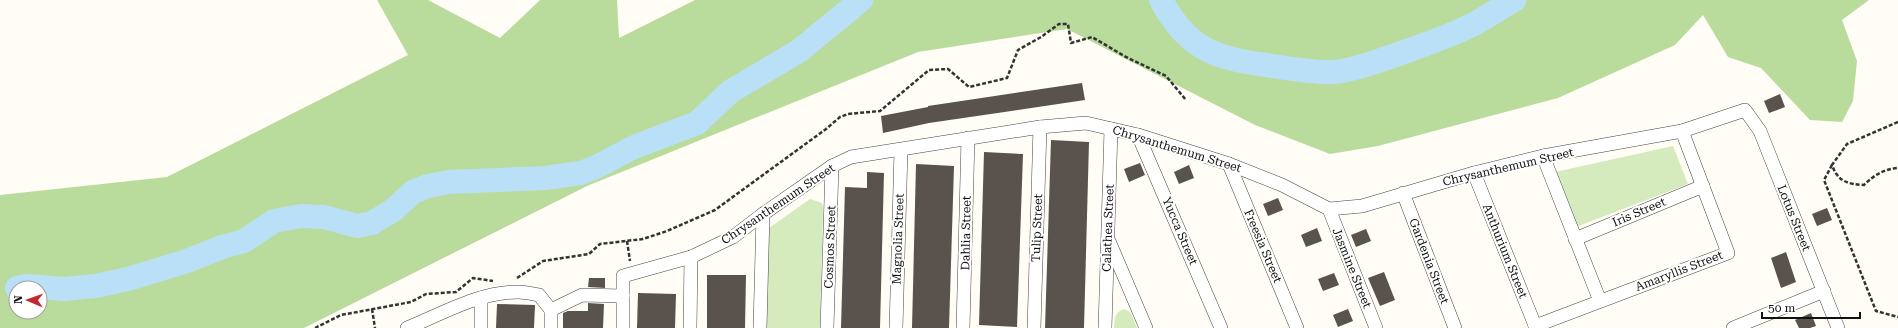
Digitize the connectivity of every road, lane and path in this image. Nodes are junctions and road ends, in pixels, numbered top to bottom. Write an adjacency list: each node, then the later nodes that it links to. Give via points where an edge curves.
1 (1186, 100): 22 (path, via 1166,76 1092,37 1071,43 1068,24 1059,24 1018,50 1007,78 969,87 948,69 929,70 880,110 840,117 715,210 667,231)
2 (1745, 110): 6 (street, Chrysanthemum Street); 27 (street, Lotus Street, via 1760,131)
3 (1898, 122): 12 (path, via 1847,144)
4 (1040, 127): 5 (street, Chrysanthemum Street, via 1086,123); 8 (street, Chrysanthemum Street); 47 (street, Tulip Street)
5 (1111, 129): 7 (street, Chrysanthemum Street); 20 (street, Calathea Street)
6 (1682, 131): 10 (street, Chrysanthemum Street); 16 (street, Amaryllis Street)
7 (1138, 135): 11 (street, Chrysanthemum Street); 50 (street, Yucca Street)
8 (968, 138): 9 (street, Chrysanthemum Street); 46 (street, Dahlia Street)
9 (901, 150): 13 (street, Chrysanthemum Street, via 851,157); 45 (street, Magnolia Street)
10 (1543, 156): 15 (street, Chrysanthemum Street); 21 (street)
11 (1229, 164): 18 (street, Chrysanthemum Street, via 1282,185); 51 (street, Freesia Street)
12 (1832, 165): 14 (path, via 1835,173 1848,184 1864,185 1889,168); 33 (path, via 1824,180 1876,311)
13 (832, 166): 19 (street, Chrysanthemum Street); 44 (street, Cosmos Street)
14 (1898, 168)
15 (1474, 173): 17 (street, Chrysanthemum Street); 35 (street, Anthurium Street)
16 (1703, 186): 21 (street, Iris Street); 30 (street, Amaryllis Street, via 1728,253)
17 (1403, 193): 18 (street, Chrysanthemum Street, via 1362,206); 53 (street, Gardenia Street)
18 (1329, 209): 52 (street, Jasmine Street)
19 (763, 214): 23 (street, Chrysanthemum Street, via 733,237); 43 (street)
20 (1108, 238): 48 (street, Calathea Street); 49 (street)
21 (1575, 239): 30 (street)
22 (627, 241): 24 (path); 25 (path, via 600,244 589,254 543,260)
23 (691, 257): 24 (street, Chrysanthemum Street); 42 (street)
24 (627, 275): 28 (street)
25 (512, 280)
26 (494, 281): 31 (path, via 473,278 456,292 426,294 411,302)
27 (1824, 291): 54 (street); 55 (street, Lotus Street)
28 (623, 296): 32 (street, via 582,295); 41 (street)
29 (480, 298): 32 (street, via 518,292 539,295); 34 (street, via 460,305); 39 (street)
30 (1600, 301): 35 (street, Amaryllis Street)
31 (372, 309): 36 (path, via 341,315); 37 (path)
32 (551, 310): 40 (street)
33 (1898, 317)
34 (423, 325): 38 (street)
35 (1535, 327)
36 (315, 328)
37 (375, 328)
38 (407, 328)
39 (481, 328)
40 (551, 328)
41 (623, 328)
42 (690, 328)
43 (760, 328)
44 (827, 328)
45 (896, 328)
46 (964, 328)
47 (1034, 328)
48 (1105, 328)
49 (1146, 328)
50 (1221, 328)
51 (1297, 328)
52 (1376, 328)
53 (1455, 328)
54 (1733, 328)
55 (1838, 328)

